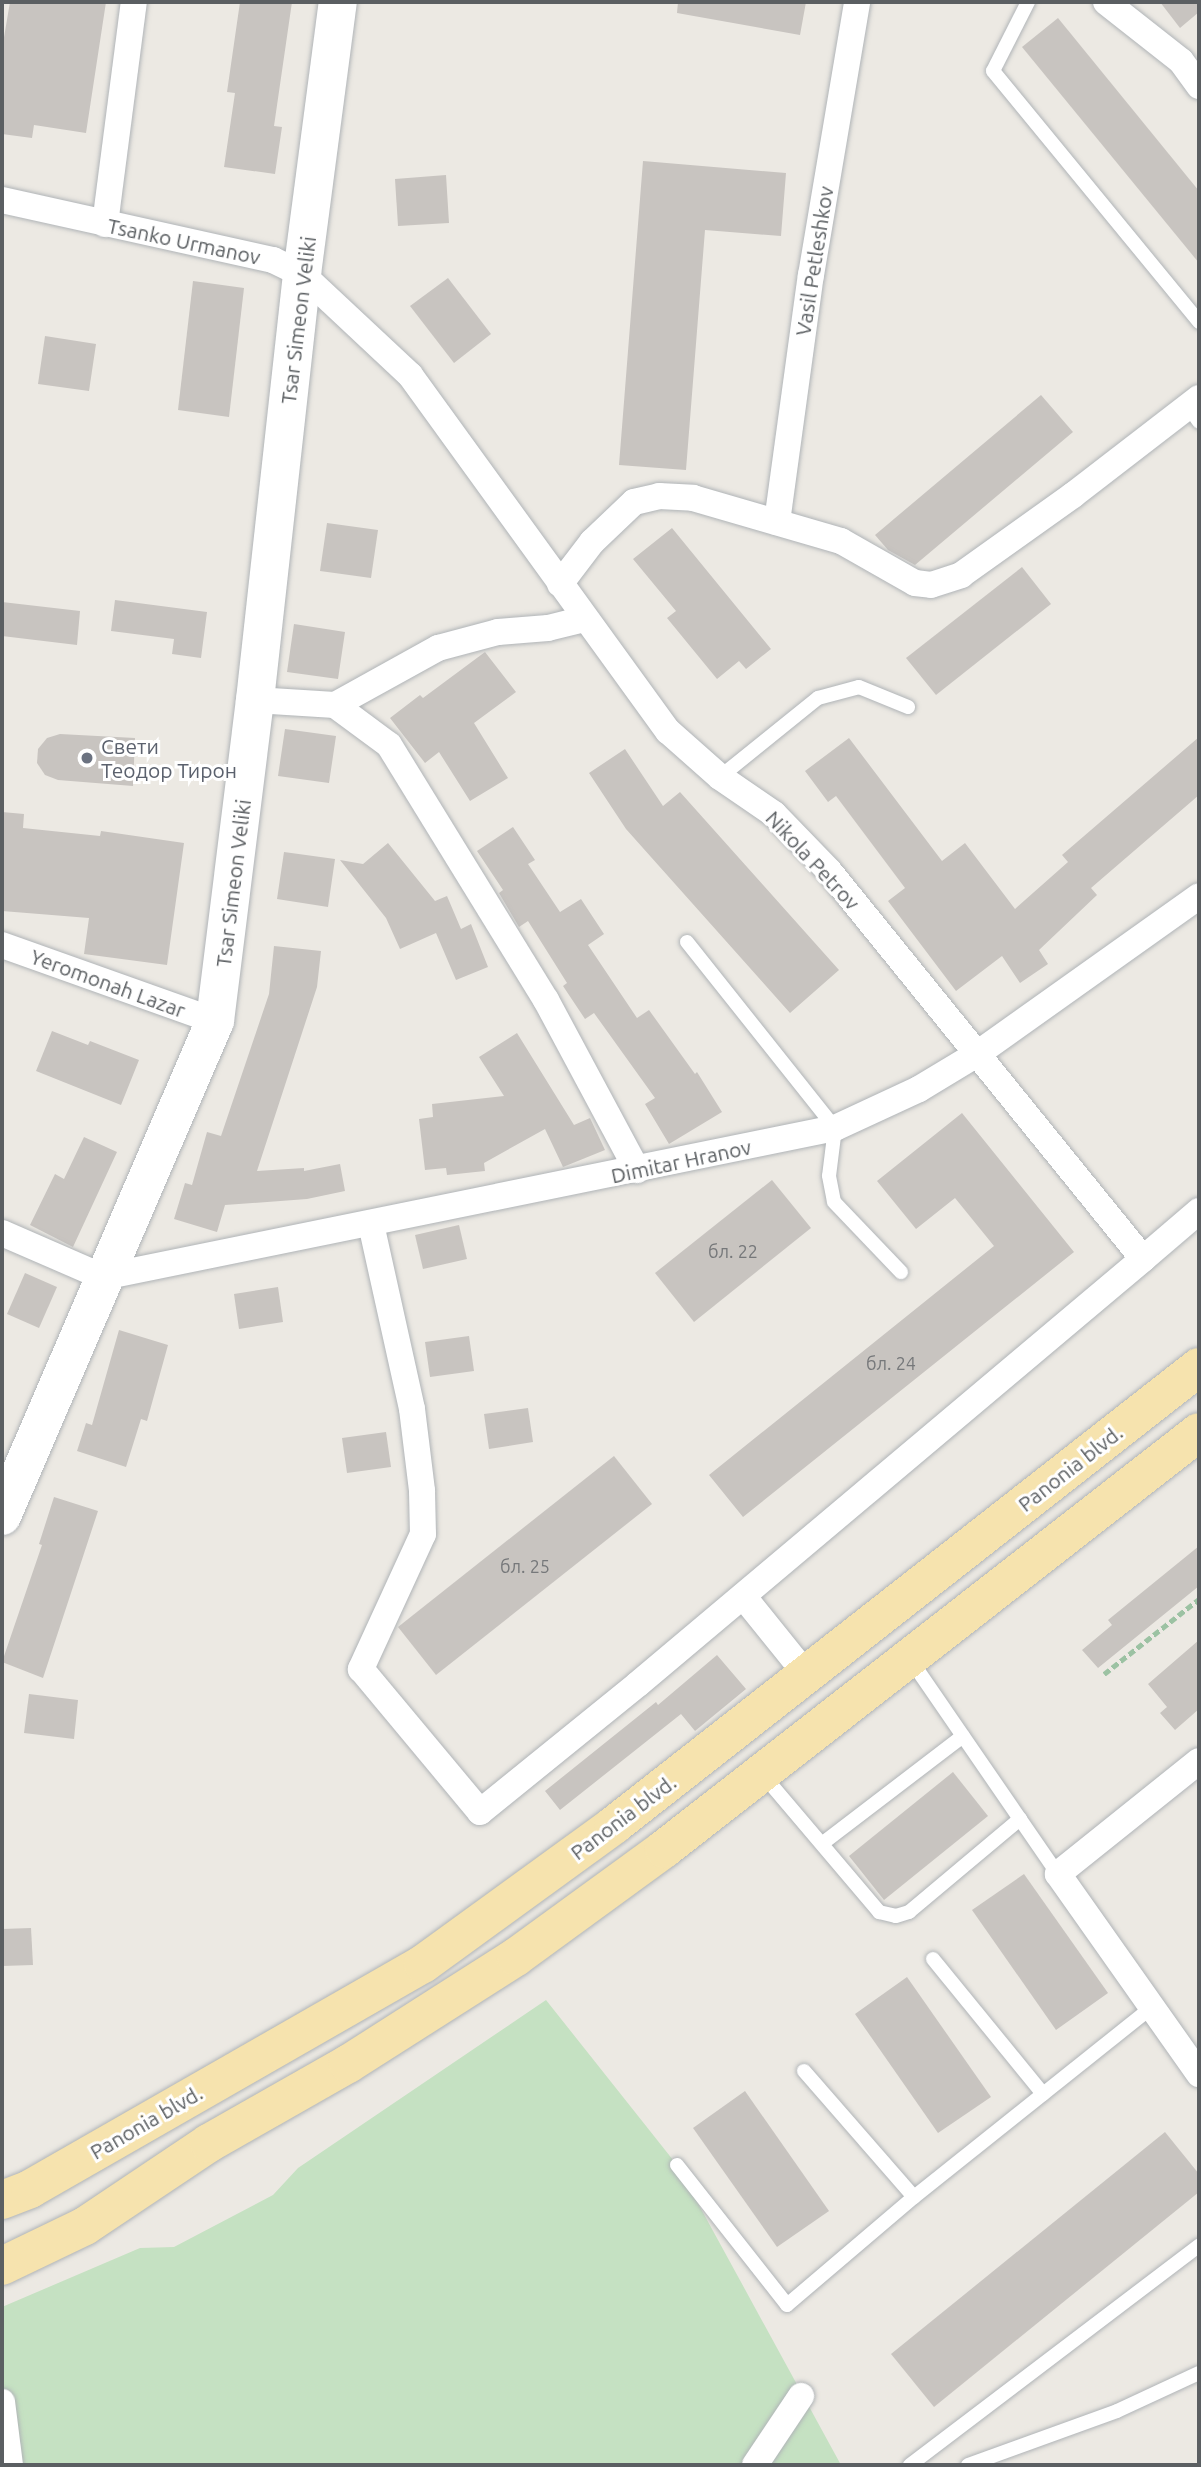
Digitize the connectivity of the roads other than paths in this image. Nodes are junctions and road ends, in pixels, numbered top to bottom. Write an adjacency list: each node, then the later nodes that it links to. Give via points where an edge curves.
1 (134, 2): 9 (street)
2 (338, 2): 10 (main road, Tsar Simeon Veliki)
3 (857, 2): 14 (street, Vasil Petleshkov)
4 (1028, 2): 11 (lane, via 993,71)
5 (1107, 2): 6 (street)
6 (1190, 55): 7 (street)
7 (1199, 86)
8 (2, 200): 9 (street, Tsanko Urmanov)
9 (105, 225): 10 (street, Tsanko Urmanov, via 274,260)
10 (302, 274): 12 (street, Tsanko Urmanov); 17 (main road, Tsar Simeon Veliki)
11 (1199, 322)
12 (410, 375): 15 (street, Nikola Petrov)
13 (1196, 409): 14 (street, via 961,575 931,585 915,583 841,541)
14 (776, 522): 15 (street, via 693,498 659,496 634,502 592,542)
15 (560, 584): 16 (street, Nikola Petrov)
16 (584, 619): 18 (street, via 548,628 498,632 438,648); 20 (street, Nikola Petrov, via 668,731)
17 (255, 700): 18 (street); 24 (main road, Tsar Simeon Veliki)
18 (335, 705): 27 (street, via 389,745 546,1000)
19 (908, 707): 20 (lane, via 859,687 818,698)
20 (720, 777): 25 (street, Nikola Petrov, via 774,814 829,872)
21 (1199, 897): 25 (street, Dimitar Hranov)
22 (687, 942): 26 (lane)
23 (2, 945): 24 (street, Yeromonah Lazar)
24 (215, 1021): 33 (main road, Tsar Simeon Veliki)
25 (977, 1054): 26 (street, Dimitar Hranov, via 919,1089); 31 (street, Nikola Petrov)
26 (835, 1128): 27 (street, Dimitar Hranov); 32 (lane, via 829,1176 834,1202)
27 (637, 1170): 29 (street, Dimitar Hranov)
28 (1199, 1211): 31 (street)
29 (371, 1224): 33 (street, Dimitar Hranov); 37 (street, via 412,1409 423,1534 361,1669 480,1812)
30 (2, 1233): 33 (street)
31 (1143, 1259): 37 (street)
32 (901, 1272)
33 (103, 1277): 36 (main road, Tsar Simeon Veliki)
34 (1199, 1367): 39 (main road, Panonia blvd.)
35 (1199, 1432): 38 (main road)
36 (2, 1516)
37 (743, 1596): 39 (street)
38 (910, 1658): 40 (lane); 42 (main road)
39 (806, 1674): 53 (main road, Panonia blvd., via 614,1825 423,1964 30,2189)
40 (962, 1736): 43 (lane); 44 (lane)
41 (1199, 1761): 45 (street)
42 (762, 1773): 44 (lane); 55 (main road, via 516,1957 348,2064 209,2143 85,2226)
43 (1020, 1819): 44 (lane, via 909,1912 896,1916 878,1912); 45 (lane)
44 (823, 1843)
45 (1058, 1874): 47 (street)
46 (933, 1959): 50 (lane)
47 (1152, 2007): 49 (street); 50 (lane)
48 (804, 2071): 52 (lane)
49 (1199, 2074)
50 (1043, 2094): 52 (lane)
51 (677, 2165): 52 (lane, via 787,2305)
52 (914, 2197)
53 (2, 2200)
54 (1199, 2246): 61 (lane)
55 (2, 2266)
56 (1199, 2373): 62 (lane, via 1117,2411)
57 (801, 2396): 60 (street)
58 (2, 2402): 59 (street)
59 (10, 2465)
60 (755, 2465)
61 (910, 2465)
62 (968, 2465)

